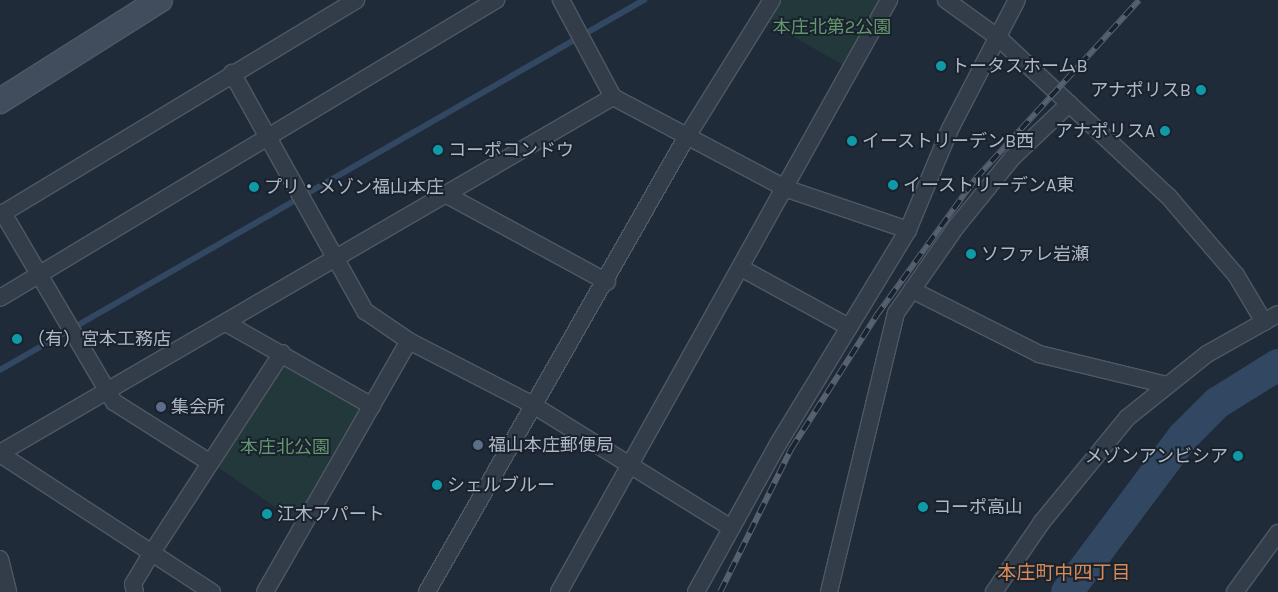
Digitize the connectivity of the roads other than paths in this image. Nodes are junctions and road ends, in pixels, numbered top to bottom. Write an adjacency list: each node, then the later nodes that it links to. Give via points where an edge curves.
1 (160, 0): 12 (street)
2 (356, 0): 10 (street)
3 (496, 0): 14 (street)
4 (561, 0): 11 (street)
5 (772, 0): 15 (street)
6 (890, 0): 16 (street)
7 (946, 0): 9 (street)
8 (1017, 0): 9 (street)
9 (1000, 39): 13 (street); 19 (street, via 950,129)
10 (232, 73): 14 (street); 18 (street)
11 (613, 97): 15 (street); 17 (street)
12 (0, 102)
13 (1069, 104): 24 (street, via 1012,158); 26 (street, via 1168,196)
14 (270, 136): 20 (street); 22 (street)
15 (686, 138): 16 (street); 23 (street)
16 (787, 189): 19 (street); 21 (street)
17 (447, 195): 20 (street); 23 (street)
18 (1, 214): 22 (street)
19 (908, 230): 28 (street)
20 (337, 255): 27 (street); 29 (street, via 365,311)
21 (743, 269): 28 (street); 37 (street)
22 (39, 275): 25 (street); 32 (street)
23 (607, 282): 33 (street)
24 (912, 290): 31 (street, via 1039,354); 49 (street, via 896,313 884,356)
25 (0, 298)
26 (1271, 318): 31 (street, via 1207,354)
27 (226, 323): 30 (street); 32 (street)
28 (849, 327): 38 (street)
29 (409, 341): 33 (street); 34 (street)
30 (282, 354): 34 (street); 36 (street)
31 (1167, 386): 50 (street, via 1127,418 1093,458)
32 (105, 390): 35 (street); 36 (street, via 114,402)
33 (533, 405): 37 (street); 46 (street)
34 (372, 406): 45 (street)
35 (0, 454): 40 (street)
36 (210, 462): 40 (street)
37 (631, 468): 38 (street); 47 (street)
38 (730, 527): 48 (street)
39 (1278, 533): 51 (street)
40 (151, 554): 43 (street, via 133,584); 44 (street)
41 (0, 559): 42 (street)
42 (8, 592)
43 (135, 592)
44 (212, 592)
45 (265, 592)
46 (427, 592)
47 (559, 592)
48 (696, 592)
49 (829, 592)
50 (994, 592)
51 (1235, 592)

